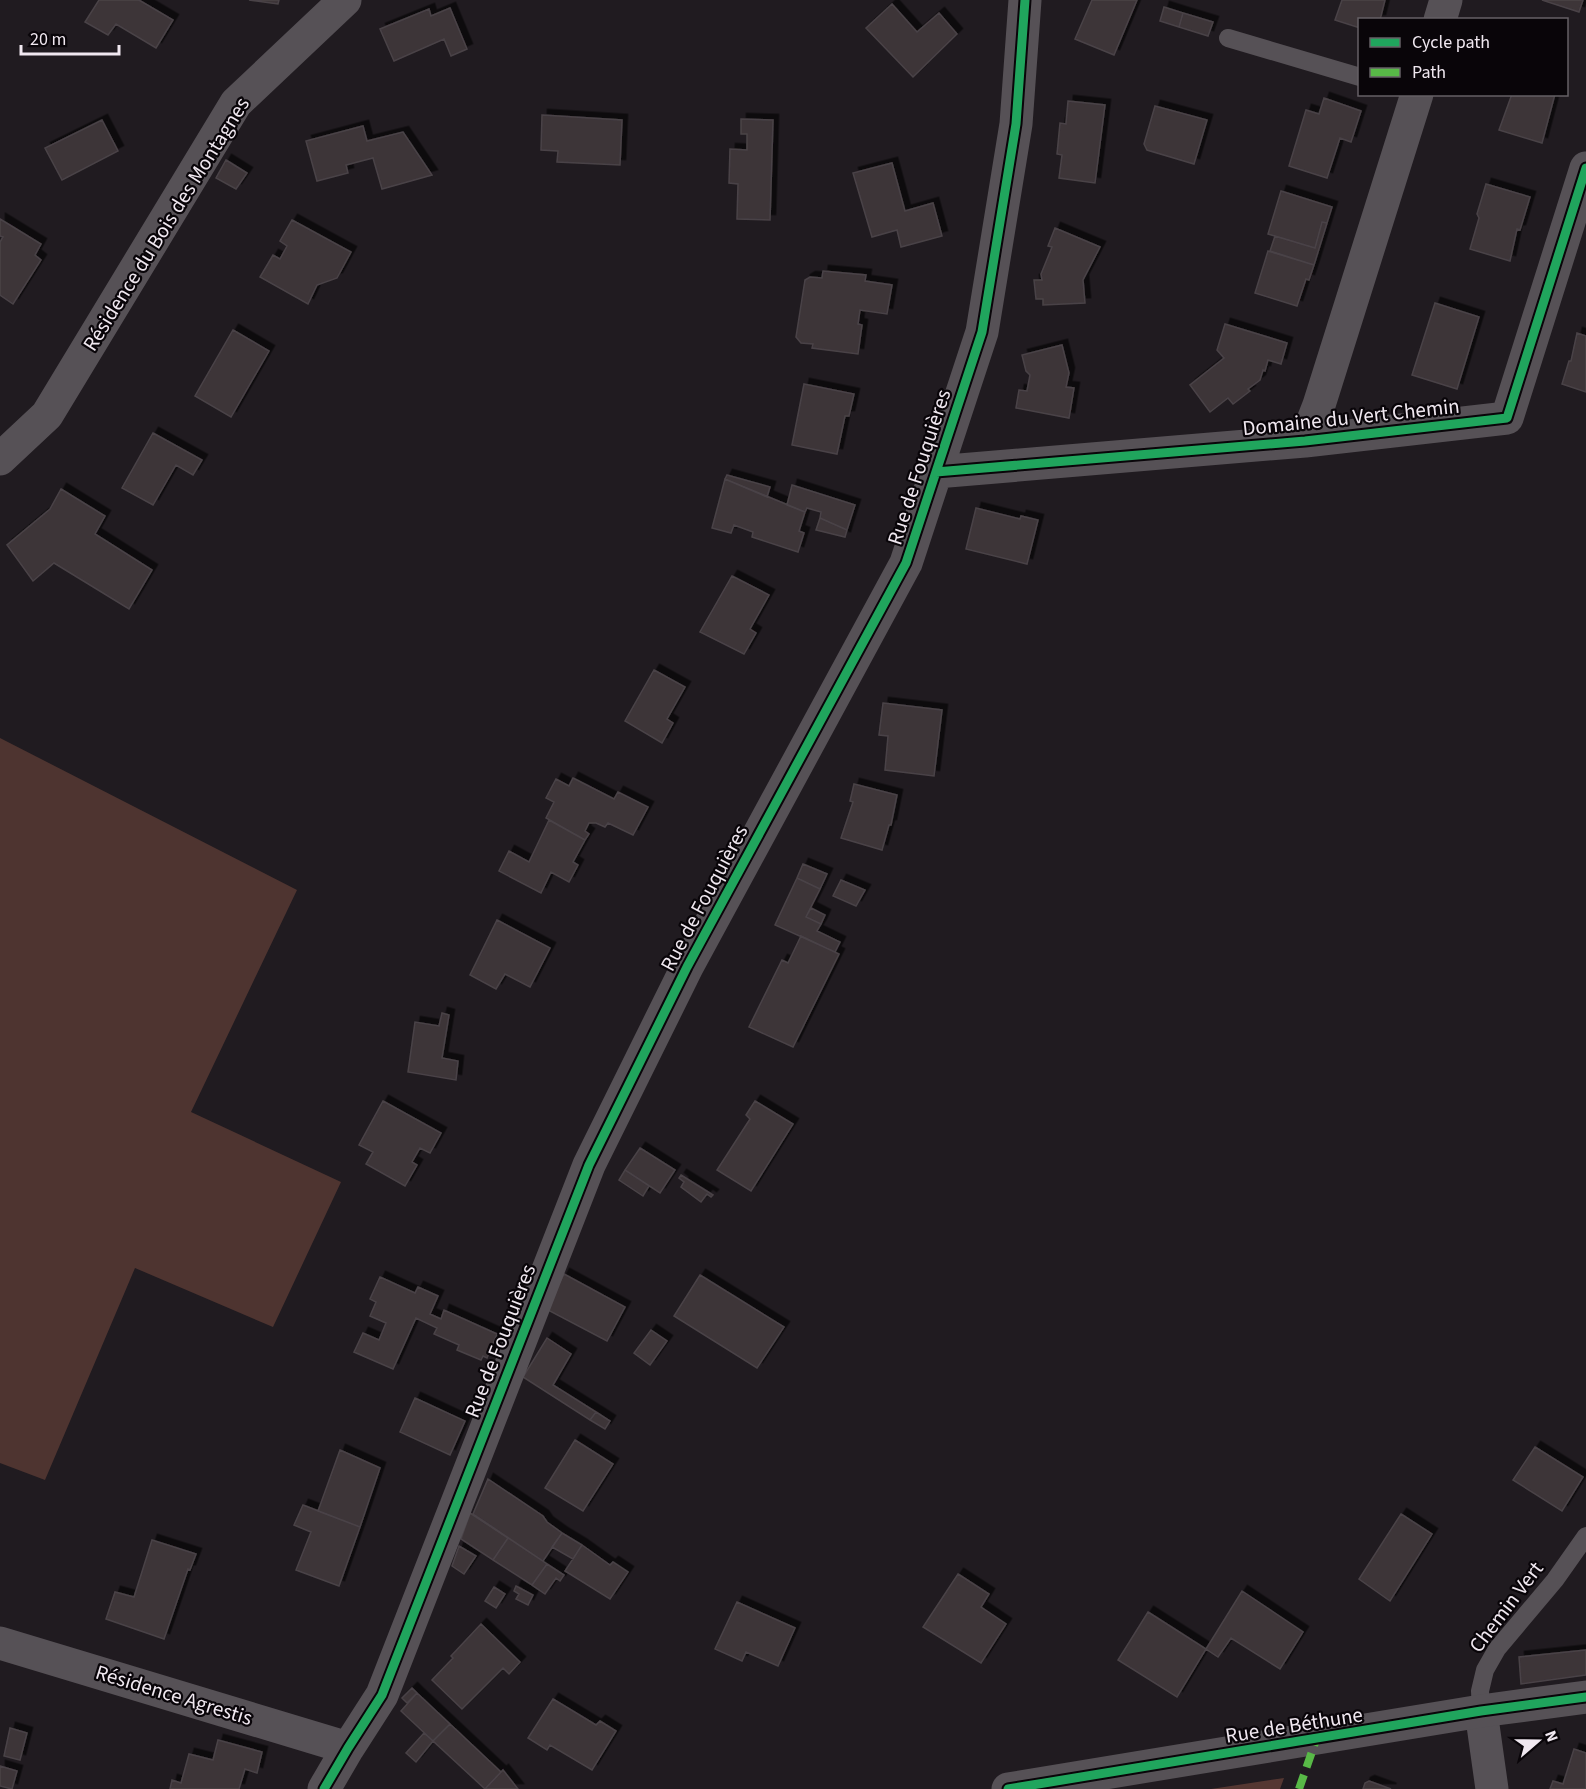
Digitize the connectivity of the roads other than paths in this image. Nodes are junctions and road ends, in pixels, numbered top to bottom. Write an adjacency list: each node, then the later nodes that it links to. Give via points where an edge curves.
1 (345, 0): 10 (street, Résidence du Bois des Montagnes, via 236,103 47,415)
2 (1025, 0): 11 (street, Rue de Fouquières, via 1016,124 982,332)
3 (1446, 0): 4 (street)
4 (1441, 18)
5 (1228, 38): 6 (lane)
6 (1358, 77)
7 (1416, 96): 9 (street, Domaine du Vert Chemin)
8 (1586, 168): 9 (street, Domaine du Vert Chemin, via 1507,418)
9 (1305, 441): 11 (street, Domaine du Vert Chemin)
10 (0, 459)
11 (936, 472): 16 (street, Rue de Fouquières, via 906,563 687,967 589,1165 382,1695)
12 (1586, 1536): 15 (lane, Chemin Vert, via 1497,1649 1485,1670)
13 (0, 1643): 16 (street, Résidence Agrestis)
14 (1586, 1697): 15 (street, Rue de Béthune)
15 (1481, 1712): 18 (street, Rue de Béthune); 19 (street)
16 (348, 1748): 17 (street, Rue de Fouquières)
17 (324, 1789)
18 (1008, 1789)
19 (1492, 1789)

